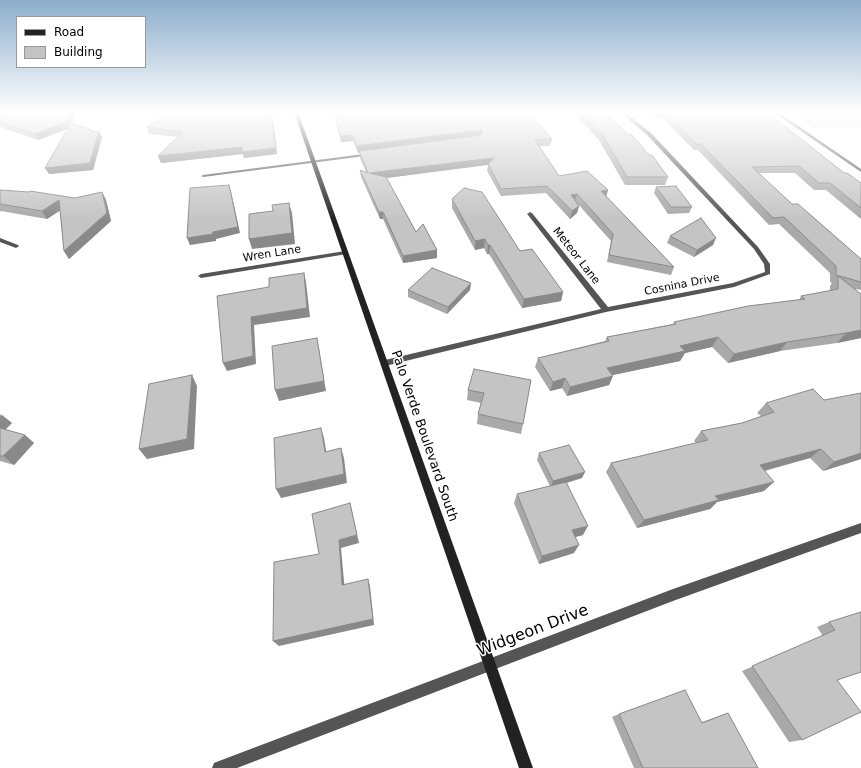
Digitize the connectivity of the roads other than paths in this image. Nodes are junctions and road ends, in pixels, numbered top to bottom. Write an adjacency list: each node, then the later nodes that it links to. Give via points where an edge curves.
1 (307, 148): 5 (main road, Palo Verde Boulevard South)
2 (662, 148): 13 (street, Cosnina Drive, via 756,248 767,264 768,273 734,285)
3 (827, 148): 6 (street)
4 (375, 153): 5 (street)
5 (312, 162): 7 (street); 11 (main road, Palo Verde Boulevard South)
6 (861, 171)
7 (203, 176)
8 (530, 214): 13 (street, Meteor Lane)
9 (0, 240): 10 (street)
10 (16, 246)
11 (345, 253): 12 (street, Wren Lane); 14 (main road, Palo Verde Boulevard South)
12 (201, 276)
13 (606, 310): 14 (street, Cosnina Drive)
14 (385, 363): 16 (main road, Palo Verde Boulevard South)
15 (861, 528): 16 (street, Widgeon Drive, via 673,595)
16 (489, 666): 17 (street, Widgeon Drive); 18 (main road, Palo Verde Boulevard South)
17 (219, 768)
18 (526, 768)

